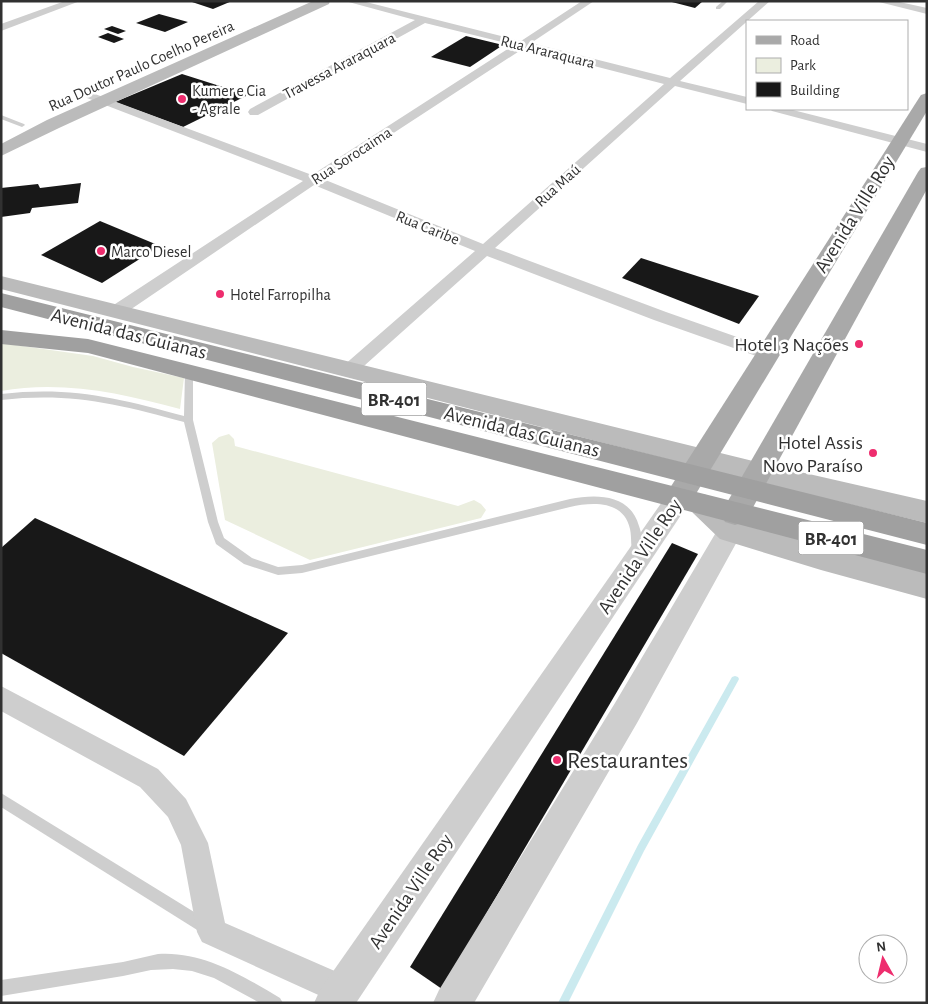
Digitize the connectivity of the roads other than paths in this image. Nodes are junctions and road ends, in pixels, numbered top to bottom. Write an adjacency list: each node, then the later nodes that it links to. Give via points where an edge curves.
1 (76, 1): 12 (street)
2 (299, 1): 16 (main road, Rua Doutor Paulo Coelho Pereira)
3 (324, 1): 16 (main road, Rua Doutor Paulo Coelho Pereira)
4 (350, 1): 11 (street, Rua Araraquara)
5 (588, 1): 13 (street, Rua Sorocaima)
6 (726, 1): 9 (lane)
7 (766, 1): 14 (street, Rua Maú)
8 (880, 1): 10 (street)
9 (718, 8)
10 (927, 11)
11 (425, 19): 13 (street, Rua Araraquara); 19 (street, Travessa Araraquara)
12 (1, 28)
13 (522, 44): 14 (street, Rua Araraquara); 27 (street, Rua Sorocaima)
14 (671, 82): 17 (street, Rua Araraquara); 28 (street, Rua Maú)
15 (927, 98): 23 (main road, Avenida Ville Roy)
16 (98, 99): 21 (main road, Rua Doutor Paulo Coelho Pereira); 25 (main road, Rua Doutor Paulo Coelho Pereira); 27 (street, Rua Caribe)
17 (746, 101)
18 (780, 110): 23 (street)
19 (254, 112)
20 (1, 117): 21 (lane)
21 (22, 125): 22 (main road, Rua Doutor Paulo Coelho Pereira)
22 (1, 134)
23 (900, 140): 24 (street); 33 (main road, Avenida Ville Roy)
24 (927, 148)
25 (1, 151)
26 (927, 172): 39 (main road, Avenida Ville Roy)
27 (313, 180): 28 (street, Rua Caribe); 31 (street, Rua Sorocaima)
28 (486, 250): 33 (street, Rua Caribe); 34 (street, Rua Maú)
29 (1, 282): 31 (main road, Avenida das Guianas)
30 (1, 300): 38 (highway, Avenida das Guianas / BR-401)
31 (115, 312): 34 (main road, Avenida das Guianas)
32 (1, 337): 35 (highway, Avenida das Guianas / BR-401, via 88,346)
33 (768, 354): 38 (main road, Avenida Ville Roy)
34 (349, 370): 38 (main road, Avenida das Guianas)
35 (189, 372): 37 (lane); 38 (highway, Avenida das Guianas / BR-401)
36 (1, 397): 37 (lane, via 38,393 86,394)
37 (188, 420): 42 (lane, via 220,541 248,561 278,571 334,563 578,500 616,504 631,516)
38 (694, 484): 39 (main road, Avenida das Guianas); 39 (highway, Avenida das Guianas / BR-401); 42 (street, Avenida Ville Roy)
39 (743, 502): 40 (main road, Avenida das Guianas); 41 (highway, Avenida das Guianas / BR-401); 43 (highway, Avenida das Guianas / BR-401); 44 (main road, Avenida das Guianas, via 821,558); 51 (street, Avenida Ville Roy, via 626,713)
40 (927, 512)
41 (927, 534)
42 (639, 557): 49 (street, Avenida Ville Roy)
43 (927, 562)
44 (927, 586)
45 (1, 697): 47 (street, via 149,778 177,808 194,843)
46 (1, 799): 47 (lane)
47 (212, 932): 49 (street)
48 (1, 988): 50 (lane, via 152,962 180,962 209,970)
49 (338, 996)
50 (275, 1003)
51 (452, 1003)

